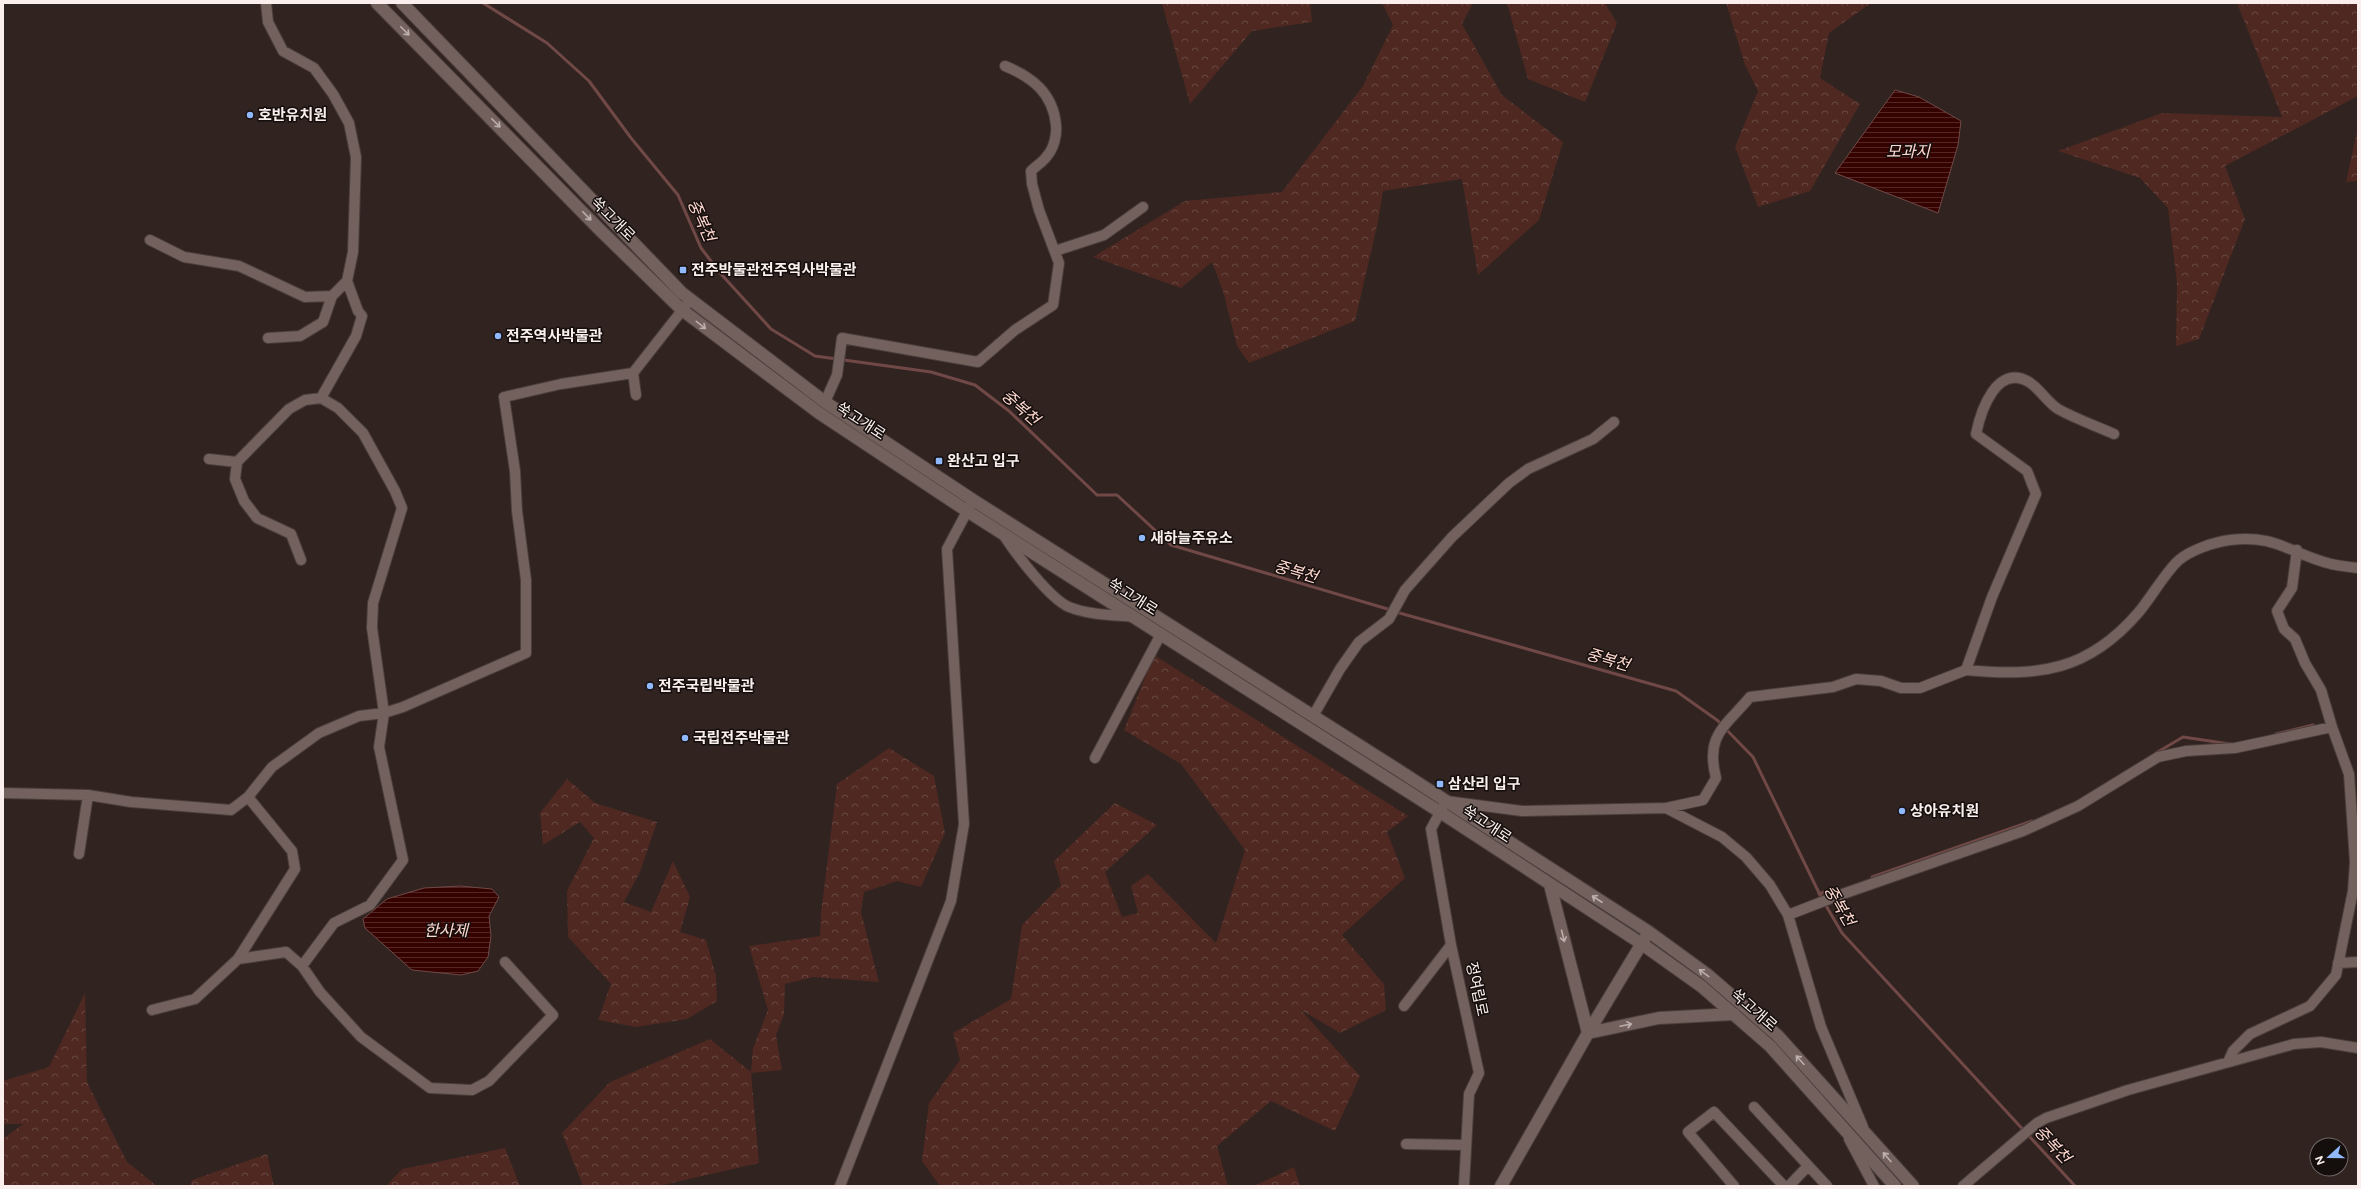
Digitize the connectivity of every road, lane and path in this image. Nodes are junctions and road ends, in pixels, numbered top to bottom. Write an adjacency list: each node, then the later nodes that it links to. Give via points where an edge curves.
1 (266, 3): 8 (street, via 268,22 283,51 314,68 333,94 349,123 356,157 353,252)
2 (377, 3): 11 (street, 쑥고개로, one-way to 11)
3 (402, 3): 10 (street, 쑥고개로, via 682,293)
4 (1005, 66): 7 (street, via 1024,74 1045,92 1054,110 1056,135 1047,156 1031,171 1039,210)
5 (1143, 207): 7 (street, via 1104,234)
6 (150, 240): 9 (street, via 184,257 239,266 305,297)
7 (1055, 251): 16 (street, via 1059,263 1053,305 1014,330 978,362 842,338 837,375)
8 (347, 281): 9 (street); 15 (street, via 362,316 356,336)
9 (332, 296): 12 (street, via 320,324 300,336)
10 (691, 299): 11 (street); 16 (street, 쑥고개로)
11 (682, 310): 13 (street); 21 (street, 쑥고개로, one-way to 21, via 819,413)
12 (268, 338)
13 (633, 373): 14 (street); 29 (street, via 561,384 504,397 515,471 517,511 526,580 526,654)
14 (636, 395)
15 (321, 398): 20 (street, via 305,400 289,408); 29 (street, via 338,408 363,434 396,491 402,508 373,604 372,628)
16 (825, 402): 21 (street, 쑥고개로)
17 (1614, 422): 30 (street, via 1593,439 1528,469 1509,483 1452,537 1405,590 1389,619 1359,642)
18 (2114, 434): 28 (street, via 2057,408 2028,382 2012,376 2002,380 1994,390 1978,423 1976,434 2028,470 2036,494 1992,597)
19 (209, 459): 20 (street)
20 (237, 462): 24 (street, via 235,478 244,501 257,518 291,534)
21 (970, 505): 22 (street, 쑥고개로); 30 (street, 쑥고개로); 63 (street, via 947,549 964,824 951,901)
22 (1002, 532): 26 (street, 쑥고개로); 26 (street, via 1011,548 1044,586 1069,607 1099,614)
23 (2297, 550): 25 (street, via 2331,564); 28 (street, via 2256,538 2228,540 2196,550 2179,560 2120,633 2082,658 2065,666 2028,673); 31 (street, via 2292,588 2278,611 2284,629 2295,639 2321,690)
24 (301, 560)
25 (2358, 568)
26 (1134, 617): 27 (street, 쑥고개로)
27 (1161, 634): 32 (street); 38 (street, 쑥고개로)
28 (1966, 670): 37 (street, via 1920,688 1901,688 1881,681 1856,679 1833,687 1750,697 1715,739 1711,760 1716,778 1703,800)
29 (384, 713): 35 (street, via 359,716 319,733 272,767); 50 (street, via 379,747 403,860 370,905 334,923)
30 (1313, 716): 36 (street, 쑥고개로)
31 (2332, 727): 41 (street, via 2349,774); 42 (street, via 2235,748 2186,751 2158,757 2078,806 2023,831)
32 (1095, 758)
33 (3, 793): 34 (street)
34 (88, 795): 35 (street, via 131,802 231,810); 39 (street)
35 (248, 796): 46 (street, via 292,851 295,869)
36 (1446, 801): 37 (street, via 1522,811); 38 (street, 정여립로); 43 (street, 쑥고개로, one-way to 36)
37 (1666, 808): 42 (street, via 1722,837 1746,857 1770,885)
38 (1440, 812): 40 (street, 쑥고개로); 45 (street, 정여립로, via 1431,829)
39 (79, 854)
40 (1550, 885): 44 (street, 쑥고개로); 54 (street, one-way to 54)
41 (2355, 890): 49 (street)
42 (1788, 915): 59 (street, via 1821,1027)
43 (1649, 932): 44 (street); 59 (street, 쑥고개로, one-way to 43, via 1778,1036 1708,975)
44 (1642, 944): 53 (street, 쑥고개로, via 1701,986); 54 (street)
45 (1451, 945): 51 (street); 61 (street, 정여립로, via 1479,1074 1469,1094)
46 (238, 959): 50 (street, via 286,952); 52 (street, via 195,999)
47 (506, 962): 50 (street, via 553,1015 489,1081 472,1090 430,1088 361,1037 320,992)
48 (2358, 962): 49 (street)
49 (2338, 963): 56 (street, via 2336,975 2310,1006 2250,1034 2232,1051)
50 (302, 966)
51 (1404, 1006)
52 (152, 1010)
53 (1734, 1014): 54 (street, one-way to 53, via 1659,1018); 58 (street, 쑥고개로, via 1770,1046)
54 (1588, 1032): 65 (street)
55 (2358, 1048): 56 (street, via 2321,1042 2294,1044)
56 (2228, 1062): 73 (street, via 2128,1090 2046,1118 2020,1136)
57 (1754, 1107): 62 (street)
58 (1843, 1128): 70 (street); 71 (street, 쑥고개로)
59 (1864, 1131): 72 (street, 쑥고개로, one-way to 59)
60 (1406, 1144): 61 (street)
61 (1466, 1145): 64 (street, 정여립로)
62 (1807, 1167): 68 (street); 69 (street)
63 (840, 1186)
64 (1464, 1186)
65 (1501, 1186)
66 (1734, 1186): 67 (street, via 1688,1132 1714,1112)
67 (1784, 1186)
68 (1789, 1186)
69 (1827, 1186)
70 (1874, 1186)
71 (1895, 1186)
72 (1913, 1186)
73 (1963, 1186)

